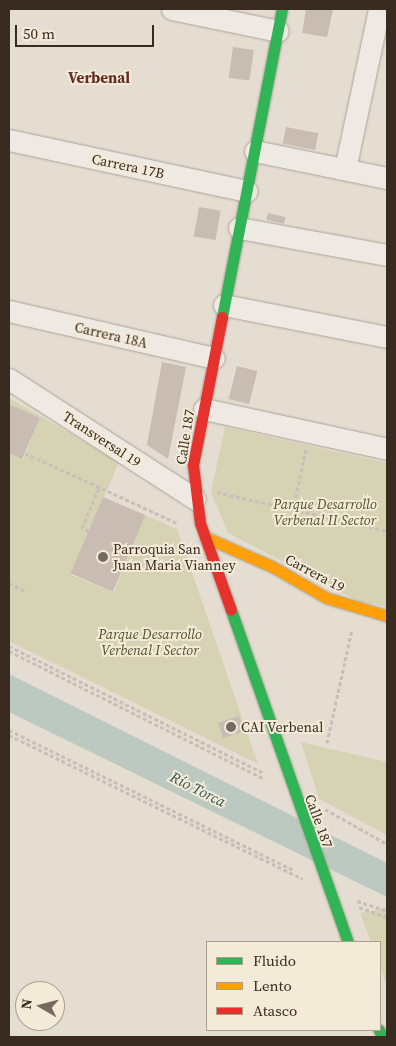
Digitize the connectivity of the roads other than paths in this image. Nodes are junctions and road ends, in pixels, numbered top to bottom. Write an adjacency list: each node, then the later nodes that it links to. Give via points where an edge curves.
1 (172, 9): 4 (street)
2 (282, 9): 4 (street, Calle 187)
3 (379, 9): 7 (street)
4 (278, 31): 6 (street, Calle 187)
5 (9, 140): 9 (street, Carrera 17B)
6 (255, 151): 7 (street); 9 (street, Calle 187)
7 (345, 169): 8 (street)
8 (387, 178)
9 (247, 191): 10 (street, Calle 187)
10 (239, 228): 11 (street); 12 (street, Calle 187)
11 (387, 256)
12 (224, 305): 14 (street); 15 (street, Calle 187)
13 (9, 312): 15 (street, Carrera 18A)
14 (387, 336)
15 (214, 358): 17 (street, Calle 187)
16 (9, 379): 19 (street, Transversal 19)
17 (204, 409): 18 (street); 19 (street, Calle 187, via 193,465)
18 (387, 449)
19 (200, 494): 20 (street, Calle 187)
20 (205, 537): 21 (street, Carrera 19); 22 (street, Calle 187)
21 (259, 561): 22 (street, via 231,566); 23 (street, Carrera 19, via 327,598)
22 (222, 586): 24 (street, Calle 187)
23 (387, 616)
24 (348, 941)

